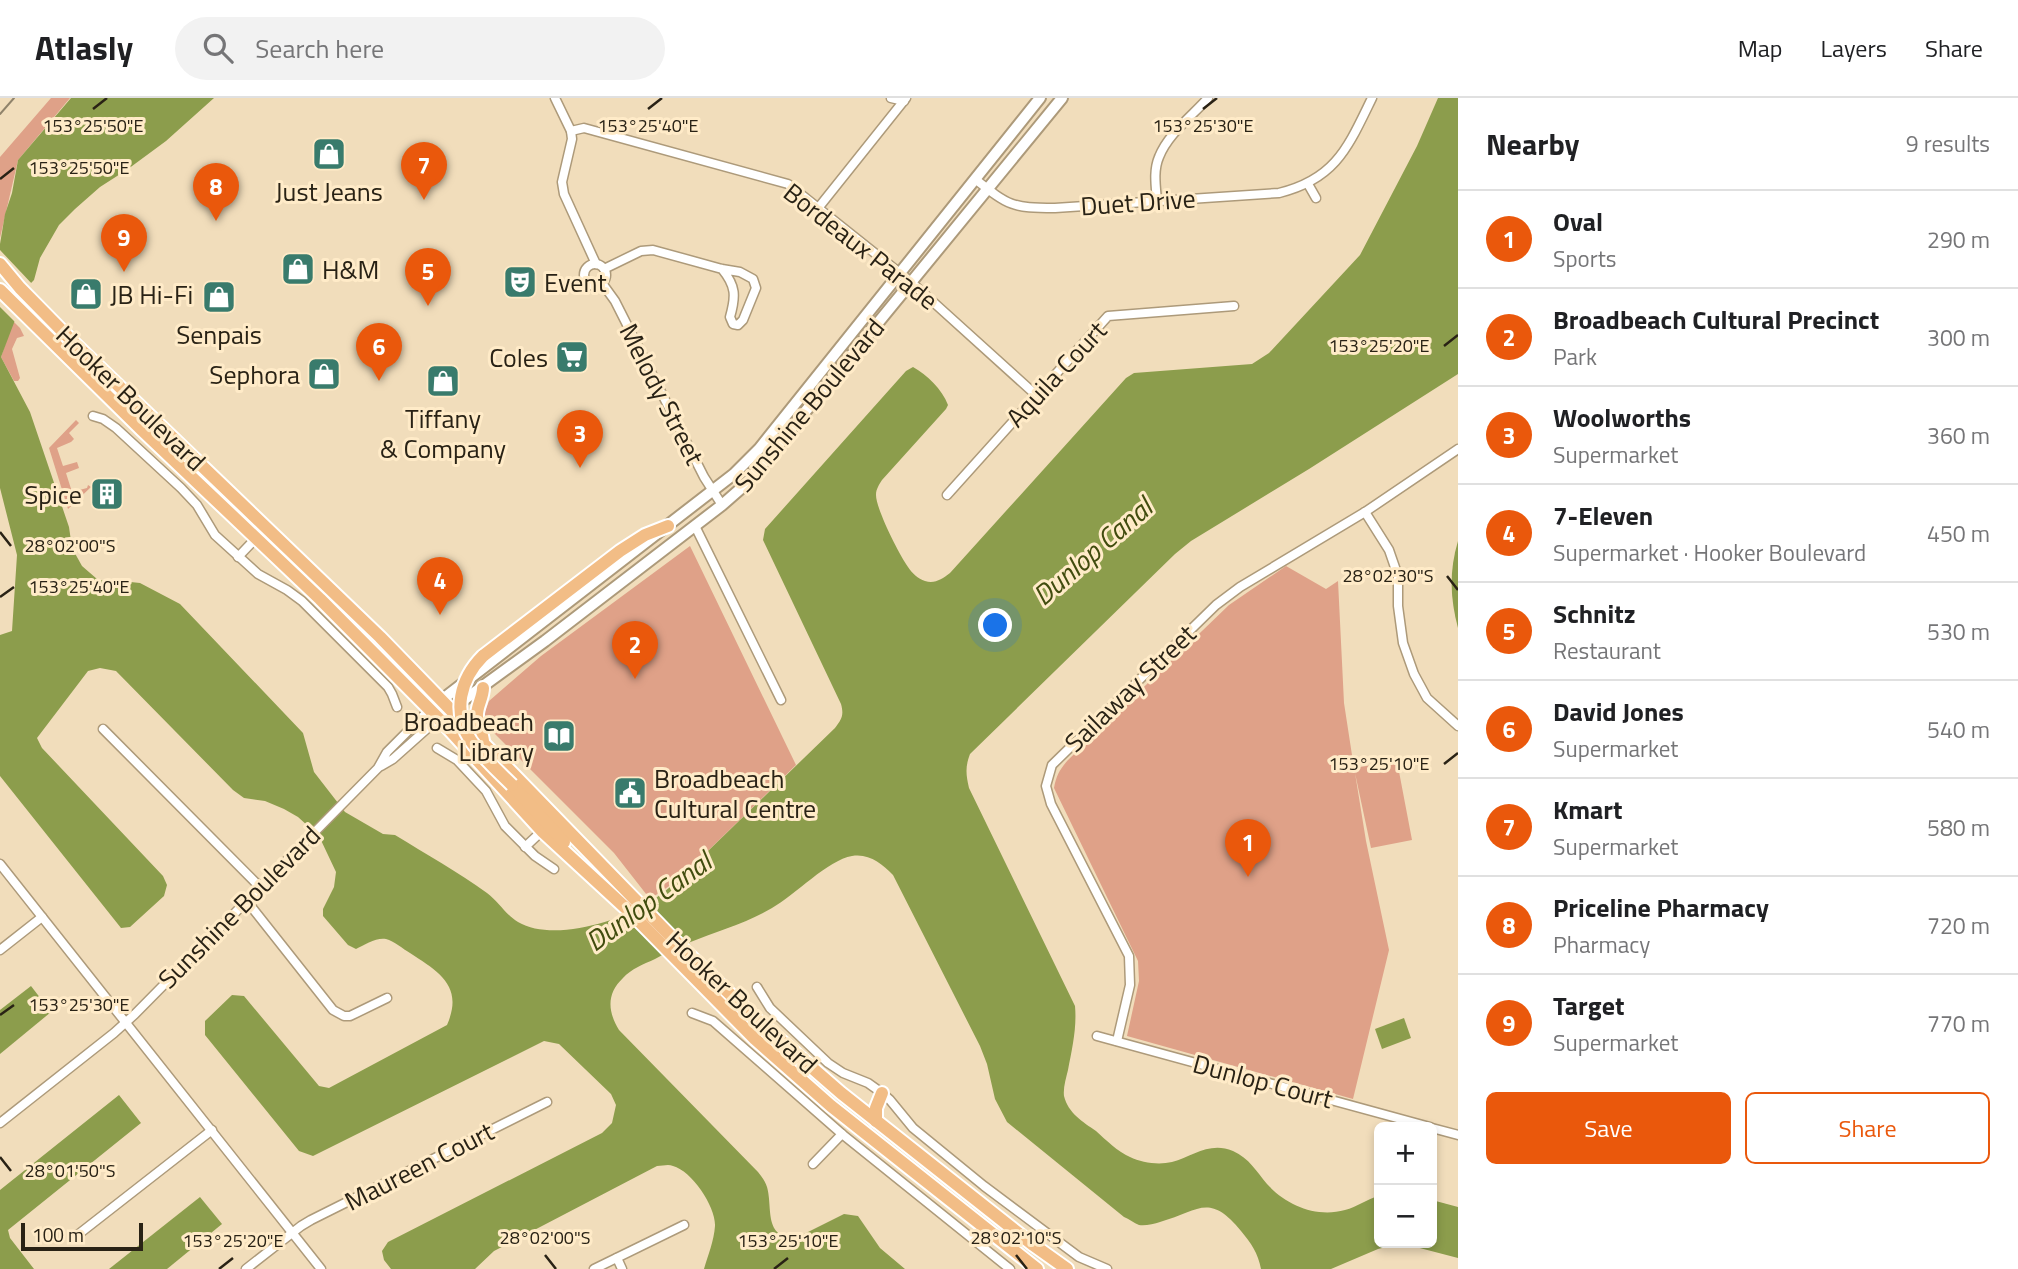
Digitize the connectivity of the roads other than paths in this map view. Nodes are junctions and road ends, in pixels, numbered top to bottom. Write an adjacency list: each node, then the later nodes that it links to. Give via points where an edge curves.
1 (555, 98): 8 (street)
2 (891, 98): 7 (street)
3 (1040, 98): 9 (main road, Sunshine Boulevard)
4 (1062, 98): 11 (main road, Sunshine Boulevard)
5 (1209, 98): 13 (street, via 1168,140 1158,158)
6 (1372, 98): 10 (street, Duet Drive, via 1341,156)
7 (905, 100): 14 (street)
8 (572, 131): 14 (street, Bordeaux Parade, via 584,128 779,181); 16 (street, via 562,181 564,194)
9 (975, 179): 11 (street, Duet Drive); 18 (main road, Sunshine Boulevard)
10 (1308, 184): 12 (street); 13 (street, Duet Drive, via 1279,193)
11 (987, 188): 13 (street, Duet Drive, via 1024,208); 19 (main road, Sunshine Boulevard)
12 (1316, 198)
13 (1157, 201)
14 (819, 207): 18 (street, Bordeaux Parade)
15 (0, 264): 32 (main road, Hooker Boulevard, via 31,300)
16 (600, 267): 17 (street, via 653,250); 20 (street, via 606,278); 20 (street, via 587,268 585,277 591,285)
17 (722, 269): 17 (street, via 753,279 756,288 738,325 730,317 735,300)
18 (900, 273): 19 (street, Bordeaux Parade); 26 (main road, Sunshine Boulevard, via 759,449)
19 (912, 282): 23 (street, Bordeaux Parade); 28 (main road, Sunshine Boulevard, via 759,470)
20 (602, 283): 26 (street, Melody Street)
21 (0, 290): 33 (main road, Hooker Boulevard)
22 (1234, 306): 23 (street, Aquila Court, via 1108,316)
23 (1036, 395): 27 (street, Aquila Court)
24 (93, 416): 34 (street, Hooker Boulevard, via 116,428 181,488 215,535)
25 (1458, 449): 29 (street, Sailaway Street)
26 (712, 490): 28 (street, Melody Street); 30 (main road, Sunshine Boulevard)
27 (947, 495)
28 (722, 505): 31 (main road, Sunshine Boulevard)
29 (1366, 512): 41 (street, via 1390,550 1398,576 1403,643 1413,674 1427,698); 62 (street, Sailaway Street, via 1216,605 1052,765 1046,786 1051,804 1129,956 1130,985)
30 (668, 526): 36 (main road, Sunshine Boulevard); 48 (main road, bridge, via 634,541 483,656 464,683 460,708 473,744 563,840)
31 (695, 526): 35 (main road, Sunshine Boulevard); 37 (street)
32 (266, 527): 33 (street); 36 (main road, Hooker Boulevard)
33 (256, 538): 34 (street); 40 (main road, Hooker Boulevard)
34 (238, 557): 38 (street, Hooker Boulevard, via 302,601 388,687)
35 (483, 688): 39 (main road, Sunshine Boulevard); 43 (main road, via 477,715)
36 (440, 699): 39 (main road, Hooker Boulevard); 40 (main road, Sunshine Boulevard)
37 (781, 700)
38 (397, 708)
39 (451, 710): 40 (main road, Sunshine Boulevard); 43 (main road, Hooker Boulevard)
40 (434, 713): 45 (street, Sunshine Boulevard, via 393,759); 45 (street, Sunshine Boulevard, via 387,752); 46 (main road, Hooker Boulevard)
41 (1458, 726)
42 (103, 729): 51 (street)
43 (483, 742): 53 (main road, Hooker Boulevard)
44 (437, 748): 47 (street, via 457,760 482,786 505,826)
45 (378, 768): 51 (street, Sunshine Boulevard)
46 (542, 831): 47 (street); 48 (main road, Hooker Boulevard)
47 (525, 847): 50 (street)
48 (574, 861): 53 (main road, Hooker Boulevard)
49 (0, 863): 54 (street)
50 (554, 869)
51 (259, 887): 52 (street, Sunshine Boulevard)
52 (246, 900): 58 (street, via 333,1010 349,1016); 60 (street, Sunshine Boulevard)
53 (633, 906): 56 (main road, Hooker Boulevard)
54 (42, 918): 55 (street); 60 (street)
55 (0, 950)
56 (680, 954): 65 (main road, Hooker Boulevard); 83 (main road, Hooker Boulevard, via 729,1015 784,1066)
57 (757, 987): 63 (street, Hooker Boulevard, via 770,1008 828,1063)
58 (387, 999)
59 (692, 1013): 71 (street, Hooker Boulevard, via 713,1021)
60 (126, 1022): 68 (street, Sunshine Boulevard); 69 (street)
61 (1097, 1037): 62 (street, Dunlop Court)
62 (1117, 1041): 67 (street, Dunlop Court)
63 (882, 1093): 65 (main road); 66 (main road); 85 (street, Hooker Boulevard, via 913,1128 984,1186 1079,1257)
64 (547, 1102): 75 (street, Maureen Court)
65 (858, 1106): 66 (main road, Hooker Boulevard)
66 (876, 1121): 84 (main road, Hooker Boulevard)
67 (1409, 1122)
68 (0, 1123)
69 (212, 1130): 75 (street); 76 (street)
70 (1437, 1130): 72 (street, Dunlop Court)
71 (842, 1134): 73 (street); 82 (street, Hooker Boulevard)
72 (1458, 1135)
73 (813, 1164)
74 (684, 1225): 77 (street)
75 (293, 1232): 78 (street, Maureen Court); 79 (street)
76 (75, 1237)
77 (617, 1258): 80 (street); 81 (street)
78 (246, 1269)
79 (321, 1269)
80 (594, 1269)
81 (622, 1269)
82 (1010, 1269)
83 (1037, 1269)
84 (1067, 1269)
85 (1107, 1269)

